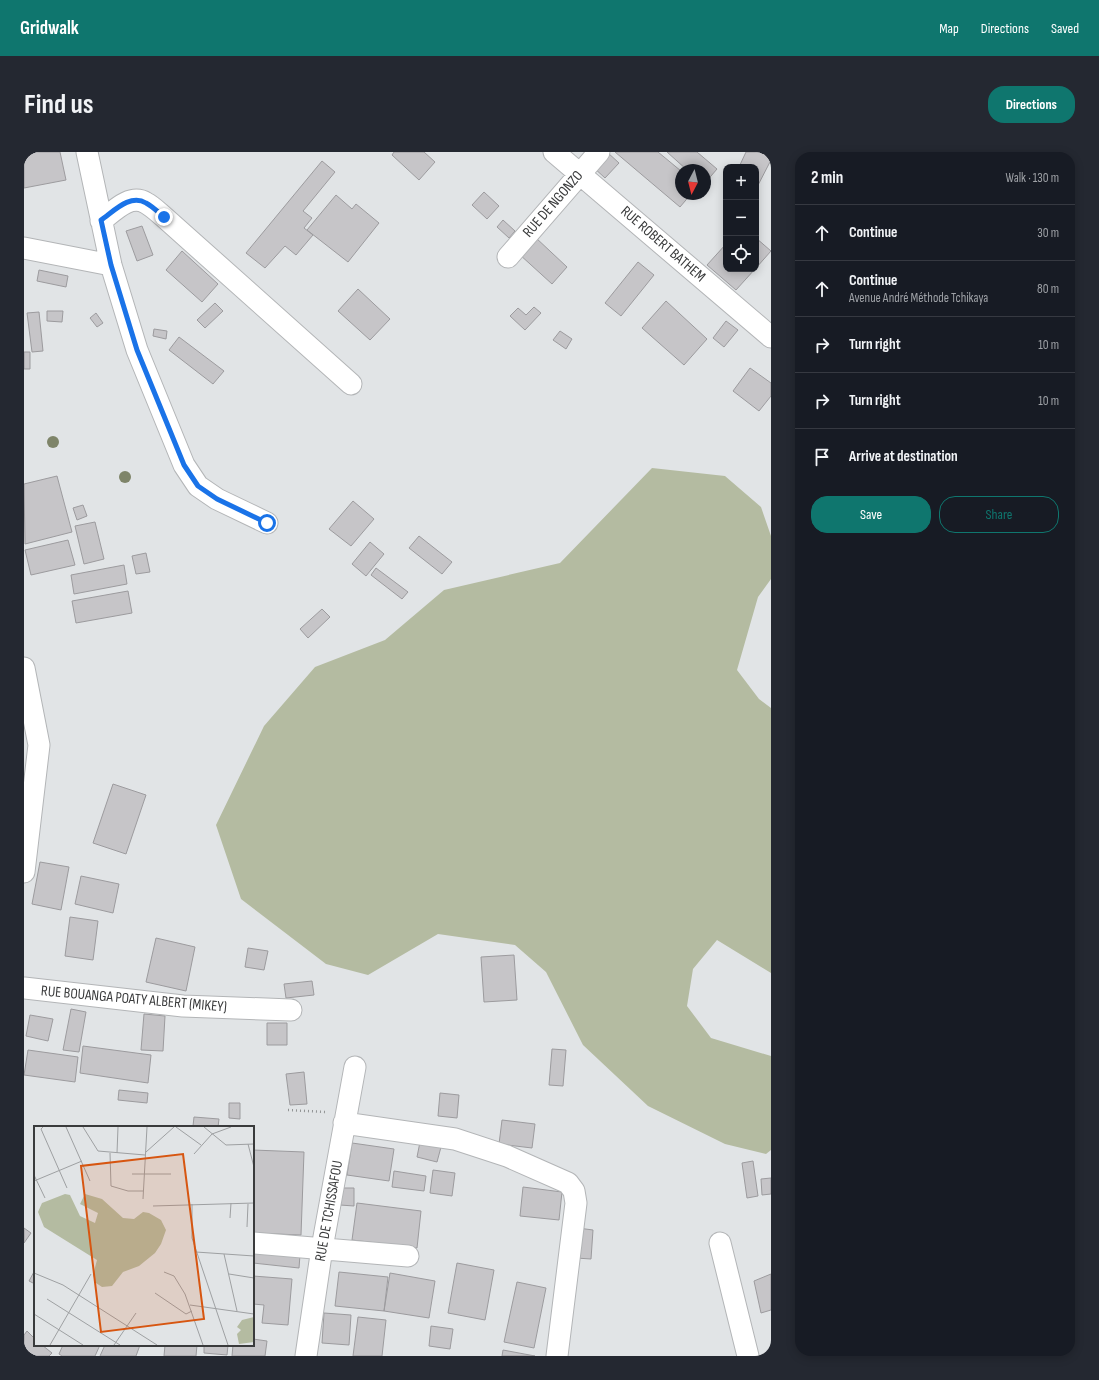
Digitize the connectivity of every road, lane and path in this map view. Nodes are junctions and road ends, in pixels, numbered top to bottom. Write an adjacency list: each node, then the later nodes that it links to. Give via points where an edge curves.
1 (87, 152): 5 (street)
2 (554, 152): 4 (street, RUE ROBERT BATHEM)
3 (599, 152): 4 (street, RUE DE NGONZO)
4 (580, 174): 7 (street, RUE DE NGONZO); 9 (street, RUE ROBERT BATHEM)
5 (101, 220): 8 (street); 10 (street, via 125,203 139,200 145,202)
6 (24, 248): 8 (street)
7 (508, 257)
8 (111, 265): 11 (street, via 137,350 184,465 198,486 217,499)
9 (771, 337)
10 (351, 384)
11 (267, 523)
12 (24, 668): 13 (street, via 39,745)
13 (24, 872)
14 (24, 988): 15 (street, RUE BOUANGA POATY ALBERT (MIKEY), via 183,1006)
15 (291, 1010)
16 (355, 1067): 18 (street, RUE DE TCHISSAFOU)
17 (288, 1110): 18 (path)
18 (345, 1118): 21 (street, RUE DE TCHISSAFOU); 24 (street, via 455,1139 507,1156 568,1183 574,1191 576,1203)
19 (254, 1243): 21 (street)
20 (720, 1244): 25 (street)
21 (322, 1248): 22 (street); 23 (street, RUE DE TCHISSAFOU)
22 (408, 1256)
23 (306, 1356)
24 (557, 1356)
25 (748, 1356)

